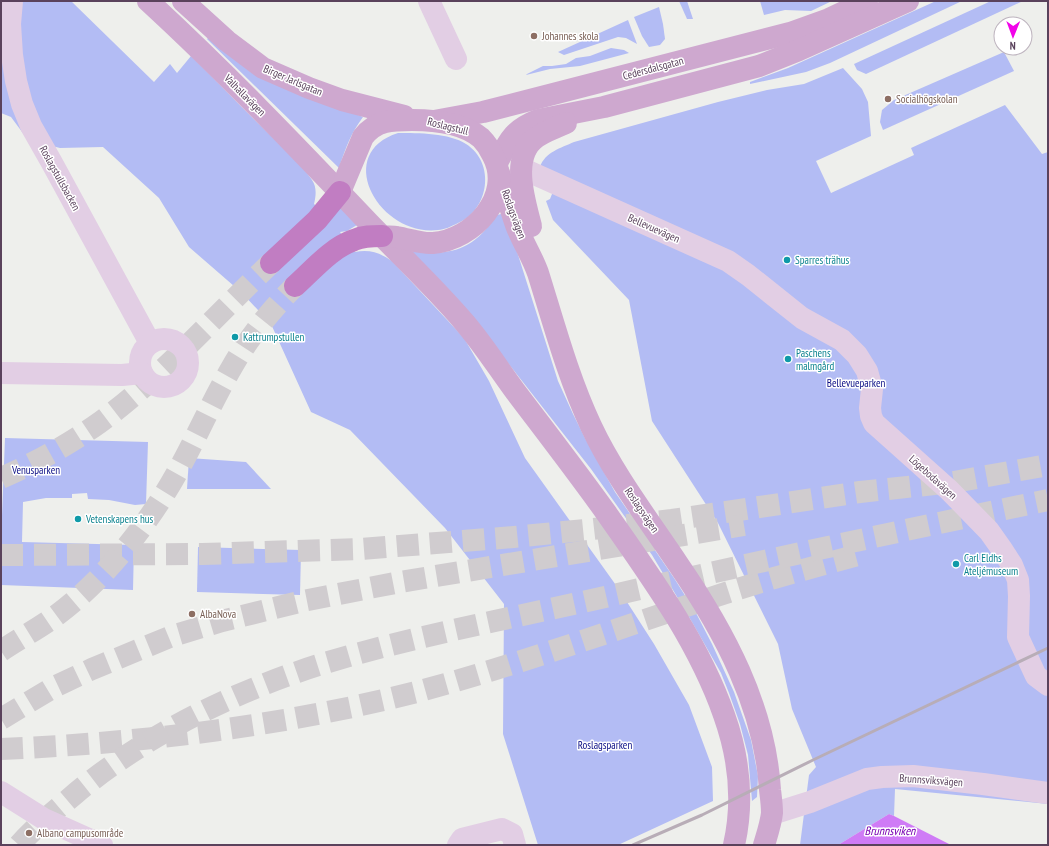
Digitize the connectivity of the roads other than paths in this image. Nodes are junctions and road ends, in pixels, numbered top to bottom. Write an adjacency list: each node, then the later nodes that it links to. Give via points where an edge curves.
1 (12, 1): 18 (street, Roslagstullsbacken, via 10,24 14,68 22,104 31,126)
2 (148, 1): 12 (main road, Valhallavägen)
3 (429, 1): 7 (street)
4 (867, 1): 9 (main road, Cedersdalsgatan, via 828,19 783,35 483,112)
5 (908, 1): 8 (main road, via 759,66)
6 (188, 4): 9 (main road, Birger Jarlsgatan, via 227,41 263,68 342,100)
7 (456, 59)
8 (604, 107): 10 (main road, via 538,120 520,129 513,136); 11 (main road, via 534,140 524,153)
9 (427, 120): 10 (main road, Roslagstull, via 470,130 490,148); 12 (main road, Roslagstull, via 396,120 369,129 358,146)
10 (498, 168): 13 (main road, via 493,203 486,215 472,229 447,241 432,243); 15 (main road, Roslagsvägen, via 516,225)
11 (521, 168): 15 (main road); 17 (street, Bellevuevägen, via 728,261)
12 (340, 192): 13 (main road); 14 (highway, via 324,212)
13 (382, 236): 16 (highway, via 362,237 348,243); 28 (main road, via 469,329 579,474 653,580 693,646 711,682 733,744 740,808)
14 (270, 263)
15 (537, 270): 24 (main road, Roslagsvägen, via 575,387 591,427 620,479 699,596 740,672 753,703 762,736 769,768)
16 (295, 286)
17 (779, 299): 21 (street, Lögebodavägen, via 802,318 842,340 857,355 867,372 872,389 870,408 874,423 949,490 990,531 1012,565 1018,580 1018,637)
18 (150, 343): 19 (street, via 140,360); 19 (street, via 165,338 179,344 187,356 187,371 178,383 162,387 154,385)
19 (142, 372): 20 (street, via 122,375)
20 (1, 373)
21 (1042, 680)
22 (1, 792): 25 (street, via 44,819)
23 (1048, 793): 24 (street, Brunnsviksvägen, via 912,776 882,777 867,779)
24 (772, 814): 29 (main road, Roslagsvägen)
25 (102, 845)
26 (458, 845): 27 (street, via 462,839 502,829 512,834)
27 (515, 845)
28 (734, 845)
29 (764, 845)

